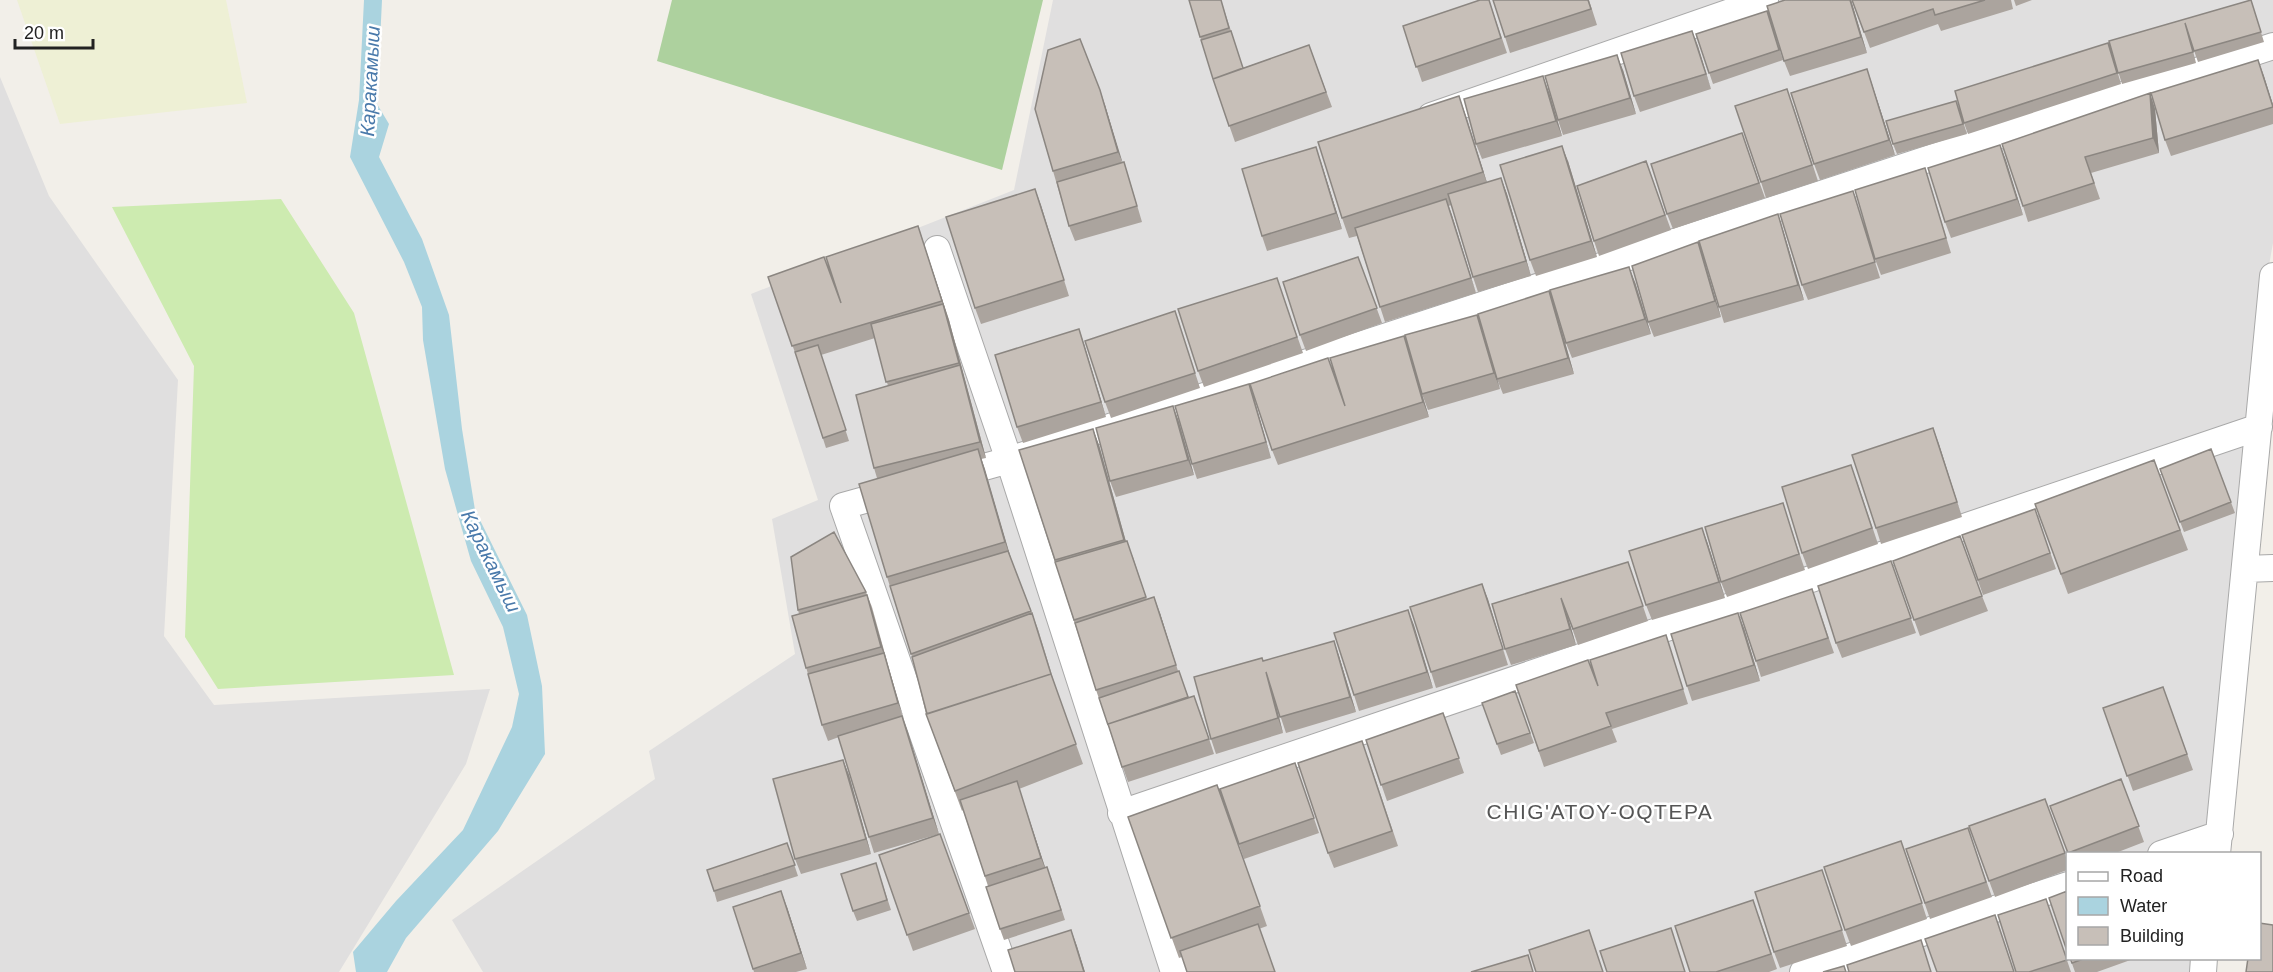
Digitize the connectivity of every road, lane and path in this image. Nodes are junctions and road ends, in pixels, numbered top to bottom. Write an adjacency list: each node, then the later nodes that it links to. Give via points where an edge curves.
1 (1765, 0): 3 (street)
2 (2273, 46): 7 (street)
3 (1408, 124)
4 (937, 249): 7 (street)
5 (2273, 276): 6 (street)
6 (2259, 427): 9 (street); 10 (street)
7 (1009, 460): 10 (street); 14 (street, via 843,506)
8 (2273, 568): 9 (street)
9 (2245, 569): 11 (street)
10 (1122, 813): 15 (street)
11 (2219, 844): 12 (street)
12 (2173, 852)
13 (2066, 885): 16 (street)
14 (1006, 972)
15 (1174, 972)
16 (1803, 972)

